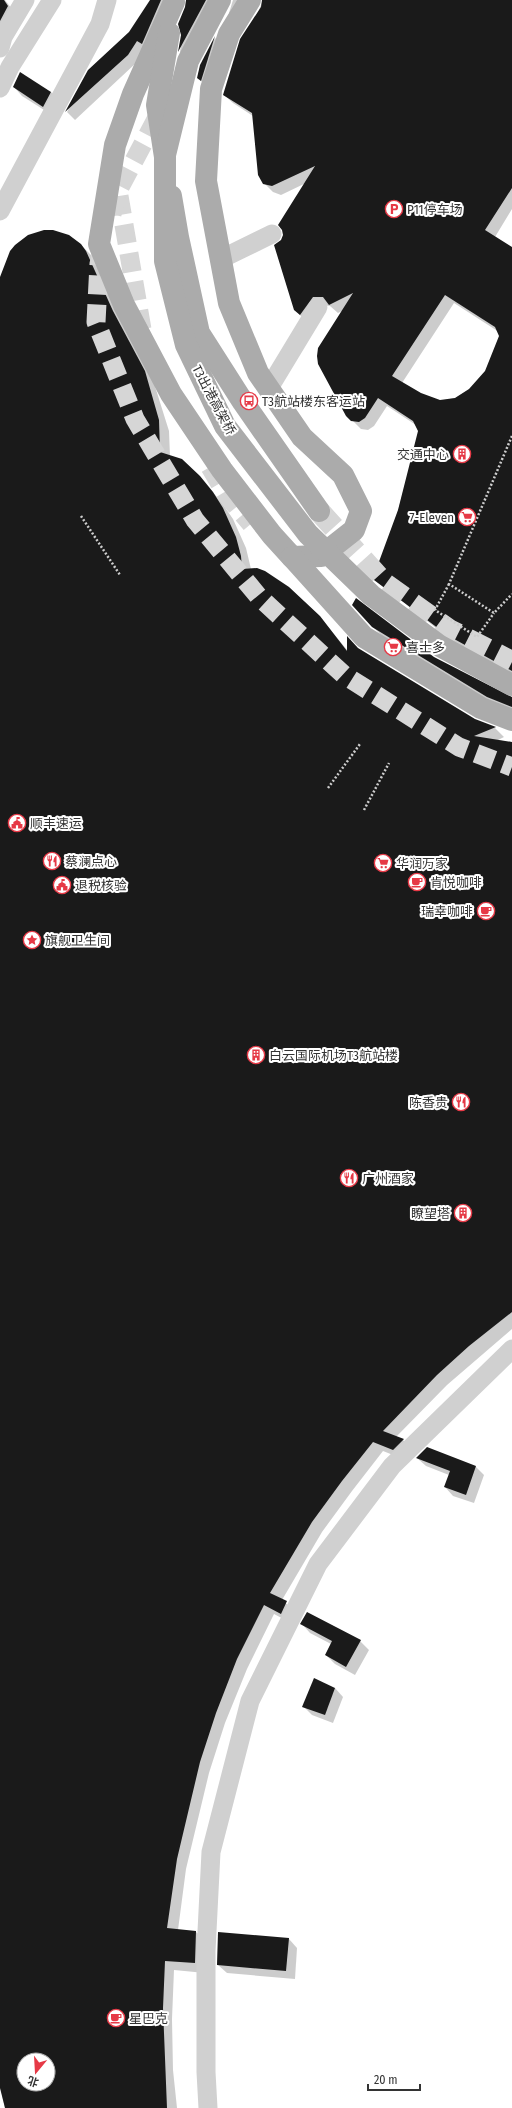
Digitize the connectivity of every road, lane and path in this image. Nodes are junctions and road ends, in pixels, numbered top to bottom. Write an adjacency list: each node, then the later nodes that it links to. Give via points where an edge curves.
1 (25, 0): 7 (lane, via 3,37)
2 (52, 0): 8 (lane, via 10,67)
3 (107, 0): 9 (lane, via 100,24)
4 (220, 0): 22 (main road, T3出港高架桥, bridge, via 188,61 165,155 165,261 186,345 225,426 308,534 371,595 440,646)
5 (250, 0): 11 (main road, via 229,34 211,89 206,182)
6 (174, 1): 15 (main road, via 157,105 178,237 199,333 243,402); 17 (main road, via 133,94 115,145 99,244 124,305 171,394 222,470)
7 (0, 48)
8 (0, 88)
9 (0, 211)
10 (272, 234): 11 (lane)
11 (221, 259): 13 (main road, via 229,303 258,373)
12 (318, 307): 13 (lane)
13 (269, 388): 17 (main road, via 302,437 343,476 361,511 354,530 321,556)
14 (512, 436): 19 (path)
15 (319, 511)
16 (82, 516): 18 (path)
17 (292, 557): 23 (main road, via 364,636 480,708)
18 (120, 575)
19 (449, 584): 21 (path); 21 (path, via 435,610 457,626 476,637)
20 (512, 594): 21 (path)
21 (494, 613)
22 (512, 685)
23 (512, 720)
24 (360, 744): 26 (path)
25 (389, 763): 27 (path)
26 (328, 788)
27 (364, 810)
28 (512, 1349): 29 (lane, via 392,1466 318,1564 250,1701 211,1852 206,1951)
29 (208, 2108)

